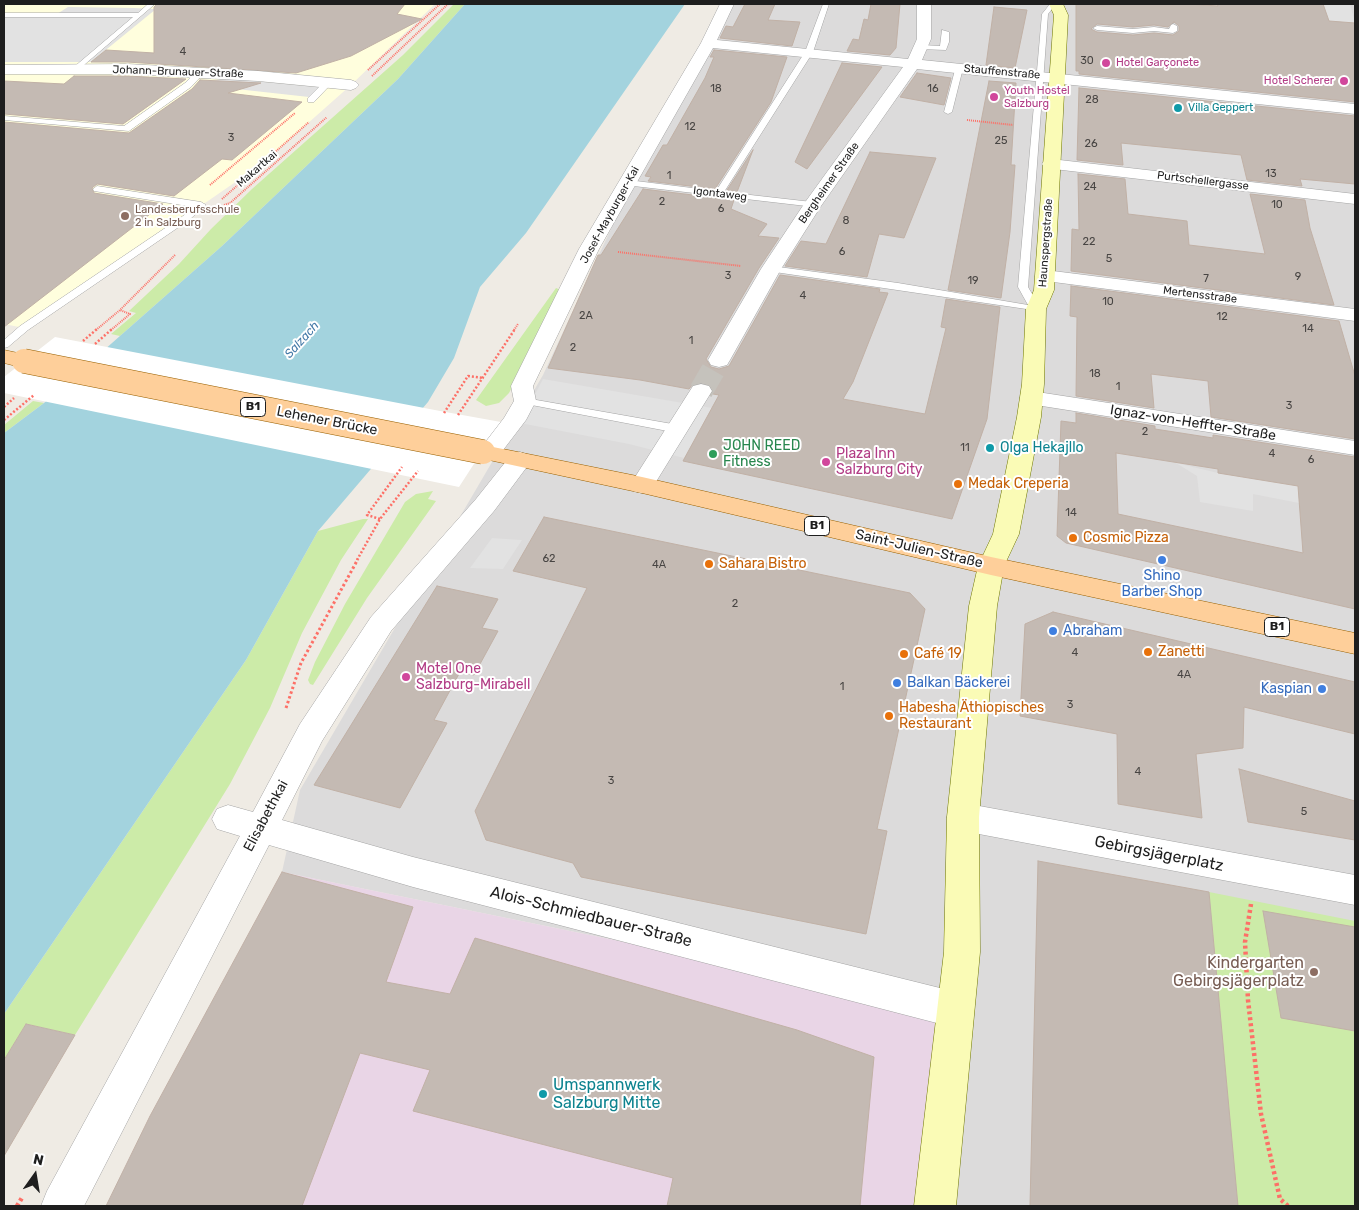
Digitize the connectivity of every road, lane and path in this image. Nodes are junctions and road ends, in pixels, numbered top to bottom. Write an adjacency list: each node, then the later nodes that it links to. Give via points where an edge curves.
1 (152, 4): 8 (lane)
2 (440, 4): 22 (path, Makartkai)
3 (727, 4): 12 (street, Josef-Mayburger-Kai)
4 (826, 4): 14 (lane)
5 (924, 4): 13 (street, Bergheimer Straße)
6 (1054, 4): 20 (street, Haunspergstraße, via 1061,15)
7 (4, 15): 8 (lane)
8 (140, 15): 18 (lane)
9 (1173, 26): 10 (lane, via 1173,31)
10 (1097, 28)
11 (944, 32): 13 (lane, via 943,48)
12 (708, 42): 14 (street, Stauffenstraße); 30 (street, Josef-Mayburger-Kai)
13 (922, 47): 15 (street, Bergheimer Straße)
14 (809, 52): 15 (street, Stauffenstraße); 32 (lane)
15 (914, 63): 16 (street, Stauffenstraße); 36 (street, Bergheimer Straße)
16 (959, 68): 20 (street, Stauffenstraße); 25 (lane)
17 (4, 70): 18 (street, Johann-Brunauer-Straße)
18 (77, 70): 19 (street, Johann-Brunauer-Straße)
19 (200, 73): 21 (street, Johann-Brunauer-Straße); 26 (lane, via 126,130)
20 (1049, 77): 24 (street, Stauffenstraße); 29 (street, Haunspergstraße); 41 (lane, via 1024,287)
21 (328, 83): 22 (street, Johann-Brunauer-Straße); 23 (lane)
22 (351, 85): 35 (path, Makartkai)
23 (311, 100): 34 (path)
24 (1355, 109)
25 (948, 112)
26 (4, 118)
27 (966, 120): 28 (path)
28 (1019, 125)
29 (1051, 164): 33 (street, Purtschellergasse); 40 (street, Haunspergstraße)
30 (628, 183): 32 (lane, Igontaweg); 37 (street, Josef-Mayburger-Kai)
31 (97, 189): 34 (lane)
32 (718, 194): 36 (lane, Igontaweg)
33 (1355, 199)
34 (189, 203): 46 (lane, via 201,205)
35 (219, 203)
36 (812, 205): 39 (street, Bergheimer Straße)
37 (589, 249): 39 (path); 55 (street, Josef-Mayburger-Kai, via 522,386)
38 (179, 251): 42 (path)
39 (771, 269): 41 (lane); 49 (street, Bergheimer Straße)
40 (1044, 276): 41 (street, Haunspergstraße, via 1044,290); 43 (street, Mertensstraße)
41 (1036, 308): 54 (street, Haunspergstraße)
42 (120, 310): 45 (path); 47 (path, via 130,314)
43 (1355, 315)
44 (521, 320): 50 (path)
45 (82, 342)
46 (4, 345)
47 (89, 348)
48 (14, 359): 62 (main road, Lehener Brücke / B1, bridge)
49 (719, 360)
50 (484, 378): 57 (path); 58 (path, via 468,376)
51 (701, 391): 60 (street)
52 (36, 393): 59 (path)
53 (14, 398): 56 (path)
54 (1031, 398): 61 (street, Ignaz-von-Heffter-Straße); 68 (street, Haunspergstraße, via 1006,534)
55 (525, 401): 60 (lane); 62 (street, Josef-Mayburger-Kai, via 514,420)
56 (4, 407)
57 (460, 413)
58 (441, 417)
59 (4, 420)
60 (678, 429): 66 (street)
61 (1355, 448)
62 (486, 453): 63 (main road, Saint-Julien-Straße / B1)
63 (520, 460): 66 (main road, Saint-Julien-Straße / B1); 72 (street, Elisabethkai, via 485,505 380,624 311,733)
64 (402, 467): 67 (path, via 367,515)
65 (412, 479): 67 (path)
66 (642, 485): 68 (main road, Saint-Julien-Straße / B1)
67 (380, 518): 70 (path, via 301,663)
68 (991, 566): 69 (main road, Saint-Julien-Straße / B1); 71 (street, via 983,606)
69 (1355, 644)
70 (284, 714)
71 (964, 817): 73 (street, Gebirgsjägerplatz); 75 (street, via 962,952)
72 (243, 824): 75 (street, Alois-Schmiedbauer-Straße, via 413,872); 76 (street, Elisabethkai)
73 (1355, 890)
74 (1252, 895): 78 (path, via 1245,942 1260,1104 1280,1199)
75 (956, 1010): 77 (street)
76 (62, 1206)
77 (935, 1206)
78 (1288, 1206)

